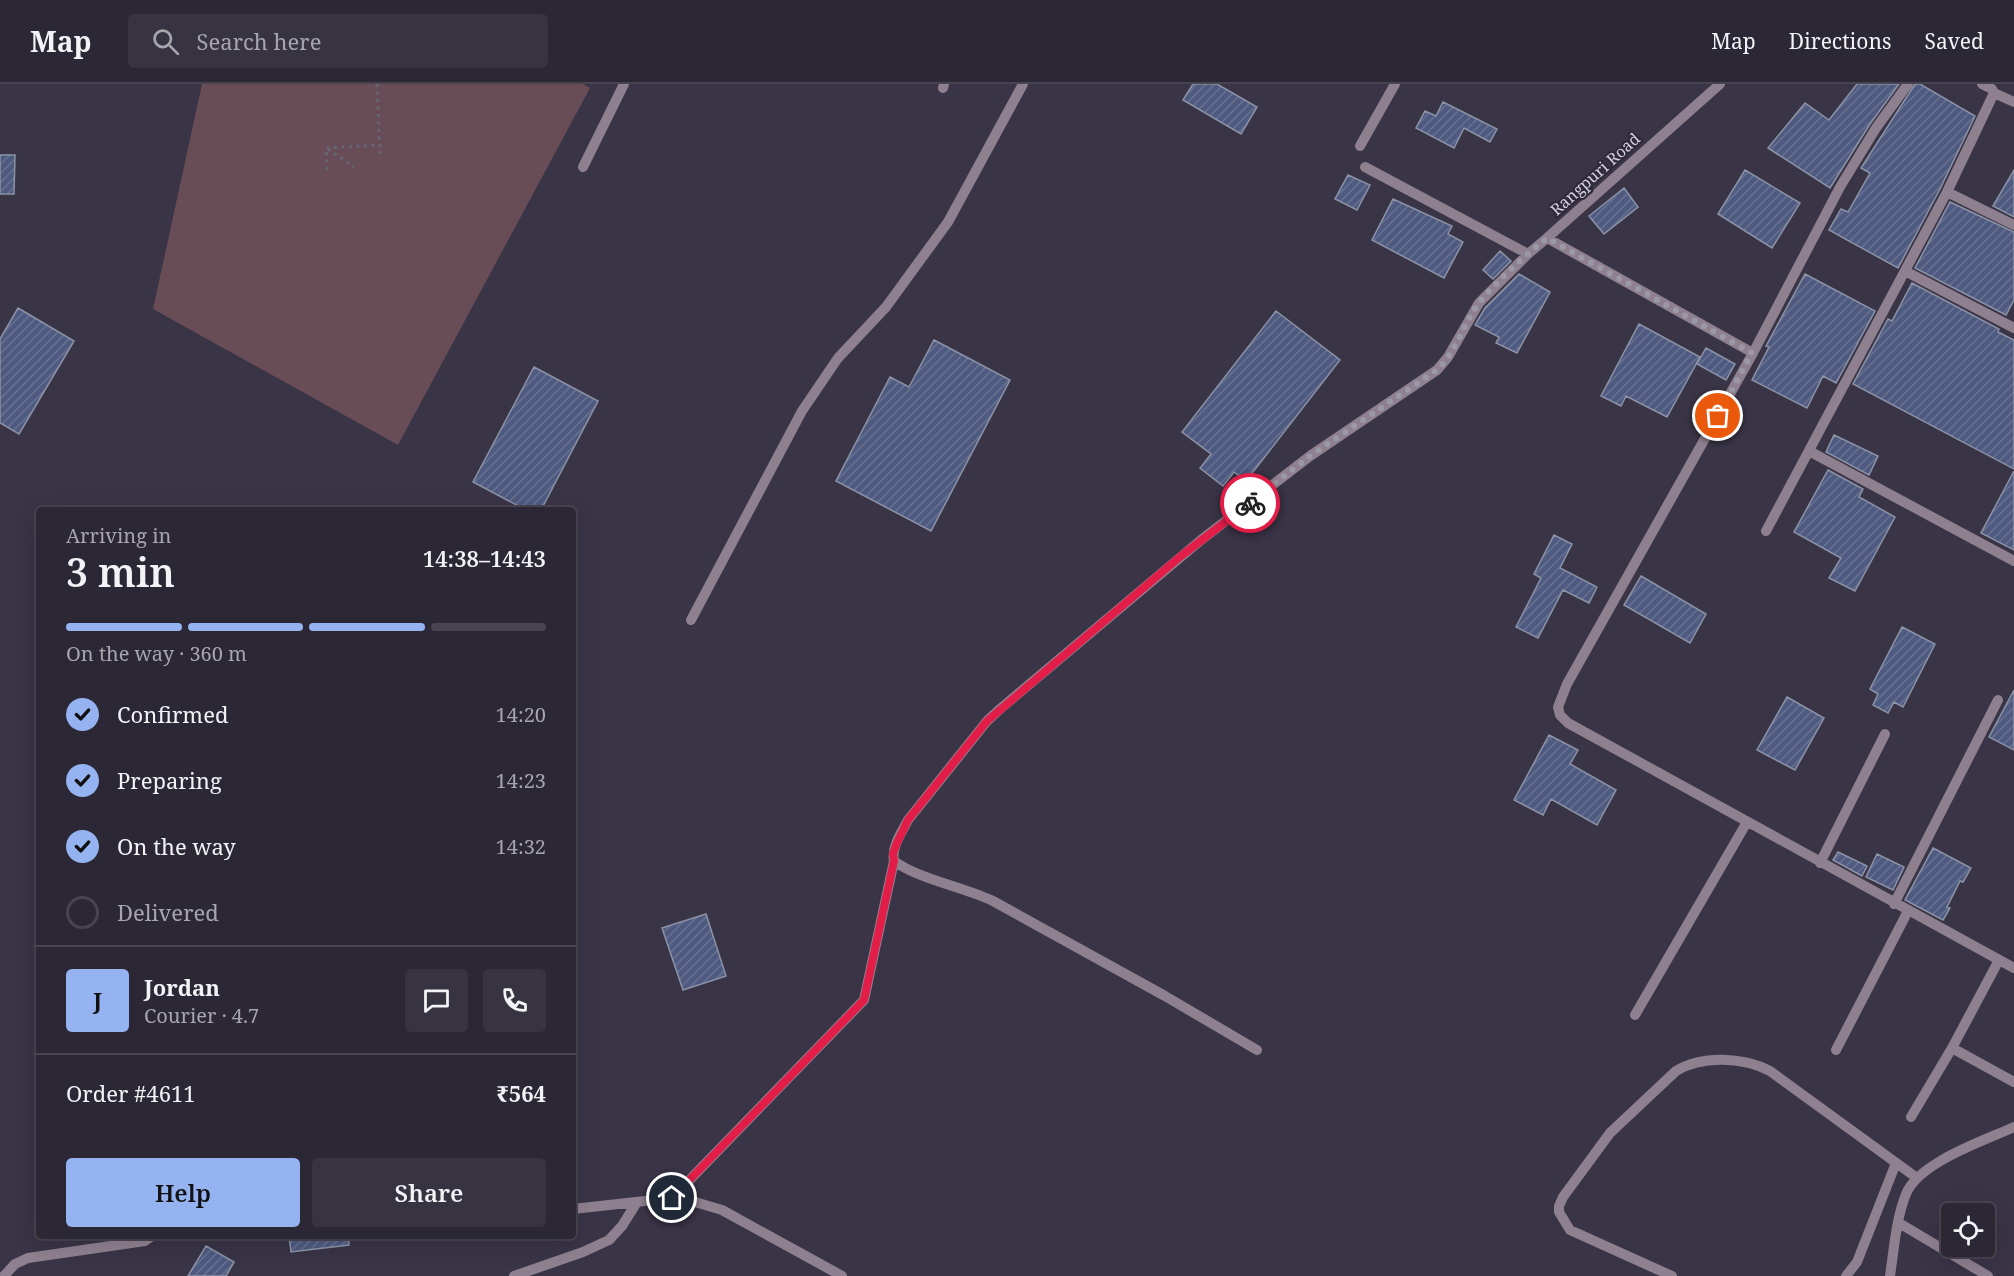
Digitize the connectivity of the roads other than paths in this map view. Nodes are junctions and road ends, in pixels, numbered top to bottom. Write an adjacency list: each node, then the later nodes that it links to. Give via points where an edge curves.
1 (624, 84): 10 (street)
2 (1023, 84): 22 (street, via 948,222 886,307 828,370 802,411)
3 (1395, 84): 9 (street)
4 (1720, 84): 14 (street, Rangpuri Road)
5 (1908, 84): 18 (street, via 1840,187)
6 (1982, 84): 7 (street)
7 (1994, 93): 8 (street); 12 (street)
8 (2014, 102)
9 (1360, 146)
10 (583, 167)
11 (1365, 167): 15 (street)
12 (1947, 192): 13 (street); 16 (street)
13 (2014, 225)
14 (1547, 238): 15 (street, Rangpuri Road); 18 (street)
15 (1528, 254): 26 (street, Rangpuri Road, via 1479,303 1437,370 1310,456 1181,556 987,721 908,820 896,845)
16 (1905, 271): 17 (street); 19 (street)
17 (2014, 328)
18 (1752, 353): 25 (street, via 1557,707 1568,723)
19 (1809, 451): 20 (street); 21 (street)
20 (1766, 531)
21 (2014, 561)
22 (691, 620)
23 (1998, 700): 28 (street)
24 (1884, 734): 27 (street)
25 (1747, 822): 27 (street); 32 (street)
26 (894, 861): 34 (street, via 912,872 993,901); 41 (street, Rangpuri Road, via 864,1000)
27 (1820, 863): 28 (street)
28 (1894, 904): 29 (street)
29 (1908, 910): 30 (street); 35 (street)
30 (1999, 960): 31 (street); 33 (street)
31 (2014, 968)
32 (1635, 1015)
33 (1952, 1048): 36 (street); 37 (street)
34 (1257, 1050)
35 (1836, 1050)
36 (2014, 1082)
37 (1911, 1117)
38 (2014, 1126): 40 (street, via 1933,1165)
39 (1896, 1163): 40 (street); 49 (street, via 1756,1064 1713,1061 1686,1065 1610,1133 1559,1206 1570,1230); 50 (street, via 1857,1262)
40 (1917, 1178): 44 (street, via 1907,1192)
41 (672, 1198): 42 (street); 48 (street, via 722,1210)
42 (637, 1202): 43 (street); 47 (street, via 609,1240)
43 (576, 1209)
44 (1899, 1223): 51 (street); 52 (street)
45 (148, 1239): 46 (street, via 28,1258)
46 (4, 1276)
47 (514, 1276)
48 (842, 1276)
49 (1672, 1276)
50 (1846, 1276)
51 (1890, 1276)
52 (1988, 1276)

